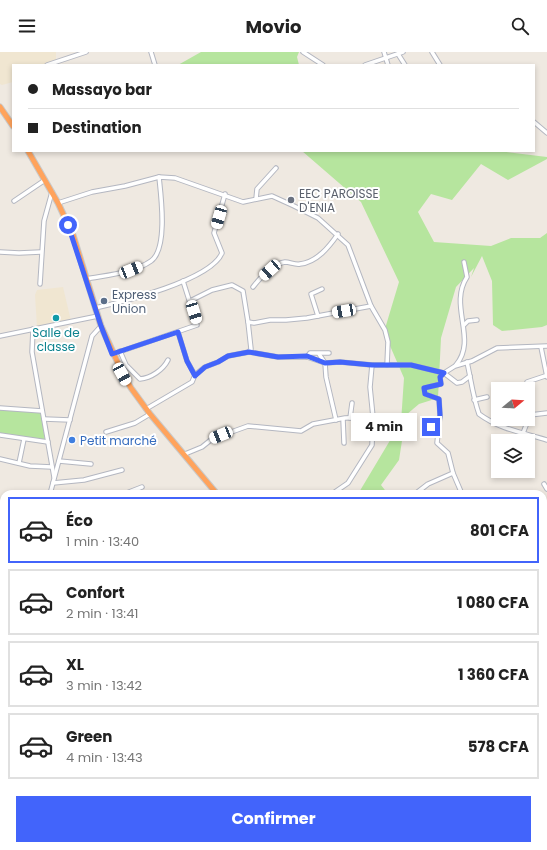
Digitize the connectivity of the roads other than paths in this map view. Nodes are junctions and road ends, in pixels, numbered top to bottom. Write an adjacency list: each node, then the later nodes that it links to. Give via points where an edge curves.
1 (86, 52): 10 (street)
2 (151, 52): 11 (street)
3 (384, 52): 8 (street)
4 (403, 52): 7 (street)
5 (432, 52): 15 (street)
6 (306, 53): 12 (street)
7 (398, 54): 8 (street); 14 (street)
8 (385, 58): 9 (street); 13 (street)
9 (374, 63)
10 (49, 64)
11 (155, 64)
12 (322, 64)
13 (388, 64)
14 (403, 64)
15 (439, 64)
16 (0, 107): 18 (highway)
17 (535, 123): 19 (street)
18 (12, 125)
19 (547, 133)
20 (29, 152): 23 (highway)
21 (276, 168): 26 (street, via 257,189)
22 (159, 177): 25 (street, via 175,178); 28 (street, via 92,192); 33 (street, via 162,233 154,258 131,270)
23 (45, 180): 24 (highway); 27 (street)
24 (52, 192): 28 (highway); 31 (street, via 44,221)
25 (225, 194): 26 (street, via 243,202); 34 (street, via 214,233 222,256)
26 (256, 199): 29 (street, via 276,197 318,218)
27 (14, 201)
28 (58, 203): 33 (highway, via 73,236)
29 (338, 234): 36 (street, via 327,249 313,259 300,264 283,263 270,270); 39 (street, via 352,252)
30 (1, 251): 31 (street)
31 (41, 252): 35 (street)
32 (464, 262): 45 (street, via 467,277 462,284 459,303)
33 (86, 279): 40 (highway)
34 (183, 281): 38 (street); 40 (street)
35 (40, 284)
36 (253, 287)
37 (322, 289): 42 (street, via 311,294)
38 (190, 301): 44 (street, via 212,290 232,285 243,291); 48 (street, via 197,326)
39 (370, 306): 42 (street); 62 (street, via 388,338)
40 (95, 308): 41 (highway)
41 (98, 316): 46 (highway); 47 (street)
42 (318, 316): 44 (street, via 254,324)
43 (477, 320): 45 (street)
44 (248, 322): 53 (street, via 251,349)
45 (464, 325): 63 (street, via 464,344)
46 (101, 326): 55 (highway); 81 (street, via 92,336)
47 (33, 329): 49 (street); 73 (street, via 32,352)
48 (178, 332): 52 (street); 65 (street, via 187,361)
49 (0, 336)
50 (547, 346): 51 (street)
51 (541, 347): 59 (street, via 503,347); 67 (street)
52 (120, 351): 55 (street); 58 (street, via 126,365 140,379 158,372)
53 (249, 352): 57 (street, via 278,357); 65 (street, via 228,356 205,367)
54 (329, 353): 56 (street)
55 (112, 354): 74 (highway, via 130,388)
56 (319, 354): 57 (street, via 310,353); 60 (street)
57 (307, 356): 60 (street)
58 (168, 360)
59 (467, 362): 63 (street); 66 (street)
60 (325, 363): 61 (street); 82 (street)
61 (372, 365): 62 (street); 77 (street, via 370,387)
62 (387, 365): 64 (street, via 411,365)
63 (455, 366): 64 (street)
64 (444, 373): 66 (street, via 457,383); 83 (street, via 440,377 441,384 424,388 425,394 439,399)
65 (195, 376): 74 (street, via 192,382)
66 (470, 376): 70 (street)
67 (546, 377): 68 (street)
68 (527, 382)
69 (487, 397): 70 (street)
70 (474, 400): 87 (street, via 479,414 484,418)
71 (352, 403): 78 (street)
72 (0, 408): 73 (street)
73 (42, 411): 79 (street)
74 (148, 412): 86 (street, via 135,423); 95 (highway)
75 (547, 413): 76 (street)
76 (535, 415)
77 (373, 417): 78 (street); 111 (street, via 370,449 348,483)
78 (350, 418): 80 (street)
79 (44, 419): 81 (street); 93 (street)
80 (342, 419): 82 (street); 94 (street)
81 (70, 420): 97 (street)
82 (336, 420): 95 (street, via 313,424 301,431 248,426 212,439 202,447)
83 (439, 425): 85 (street); 102 (street, via 437,443 448,453)
84 (526, 426): 87 (street)
85 (431, 427)
86 (106, 432)
87 (522, 434): 88 (street)
88 (530, 434)
89 (0, 435): 91 (street)
90 (535, 436): 92 (street)
91 (24, 439): 93 (street); 98 (street)
92 (547, 440)
93 (48, 442): 100 (street)
94 (344, 443)
95 (185, 454): 110 (highway)
96 (0, 459): 98 (street)
97 (59, 461): 99 (street); 103 (street)
98 (19, 463): 100 (street)
99 (91, 464)
100 (52, 467): 103 (street)
101 (122, 470): 104 (street, via 84,480)
102 (453, 473): 112 (street); 113 (street)
103 (54, 478): 104 (street)
104 (53, 483): 108 (street)
105 (544, 484): 107 (street)
106 (142, 487): 109 (street)
107 (547, 489)
108 (51, 490)
109 (134, 490)
110 (214, 490)
111 (338, 490)
112 (420, 490)
113 (460, 490)
114 (0, 806): 115 (street)
115 (0, 814): 116 (street)
116 (0, 828): 117 (street)
117 (0, 839)

